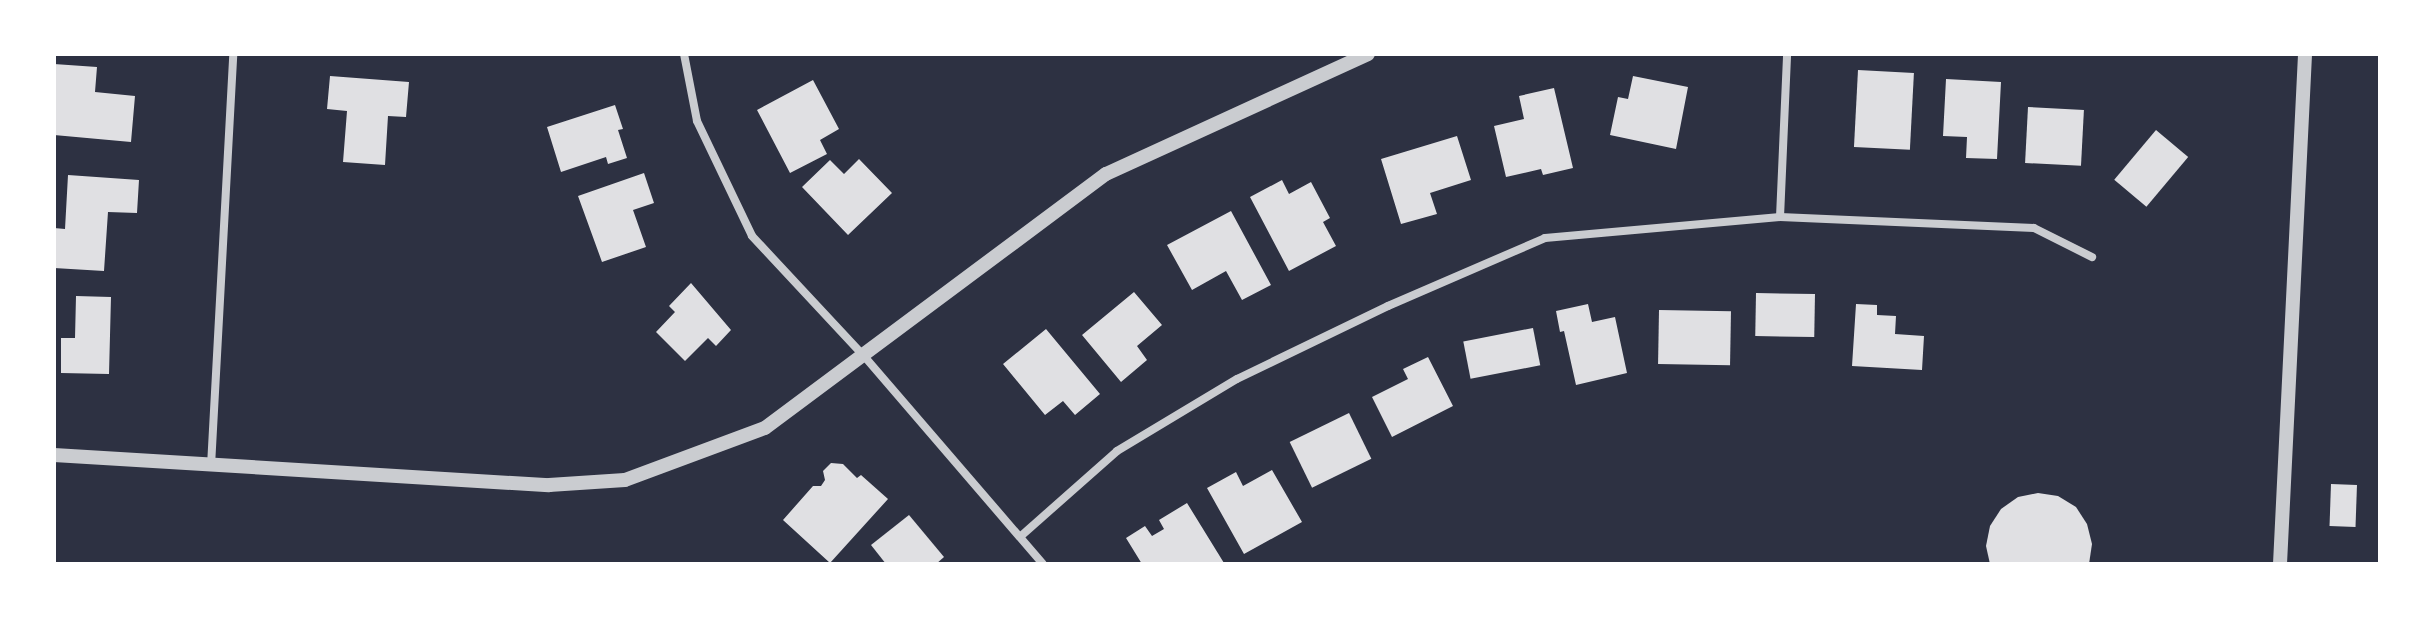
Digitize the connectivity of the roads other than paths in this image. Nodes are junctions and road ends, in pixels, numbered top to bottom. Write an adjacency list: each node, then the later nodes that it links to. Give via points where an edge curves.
1 (233, 54): 10 (street)
2 (684, 54): 8 (street, via 697,121 752,236)
3 (1368, 54): 8 (street, via 1106,174)
4 (1787, 54): 6 (street)
5 (2305, 54): 13 (street)
6 (1780, 217): 7 (street, via 2034,228); 11 (street, via 1545,238 1237,379 1117,451)
7 (2092, 257)
8 (864, 356): 10 (street, via 765,428 625,480 549,485); 11 (street)
9 (54, 455): 10 (street)
10 (211, 467)
11 (1021, 536): 12 (street)
12 (1043, 564)
13 (2280, 564)

